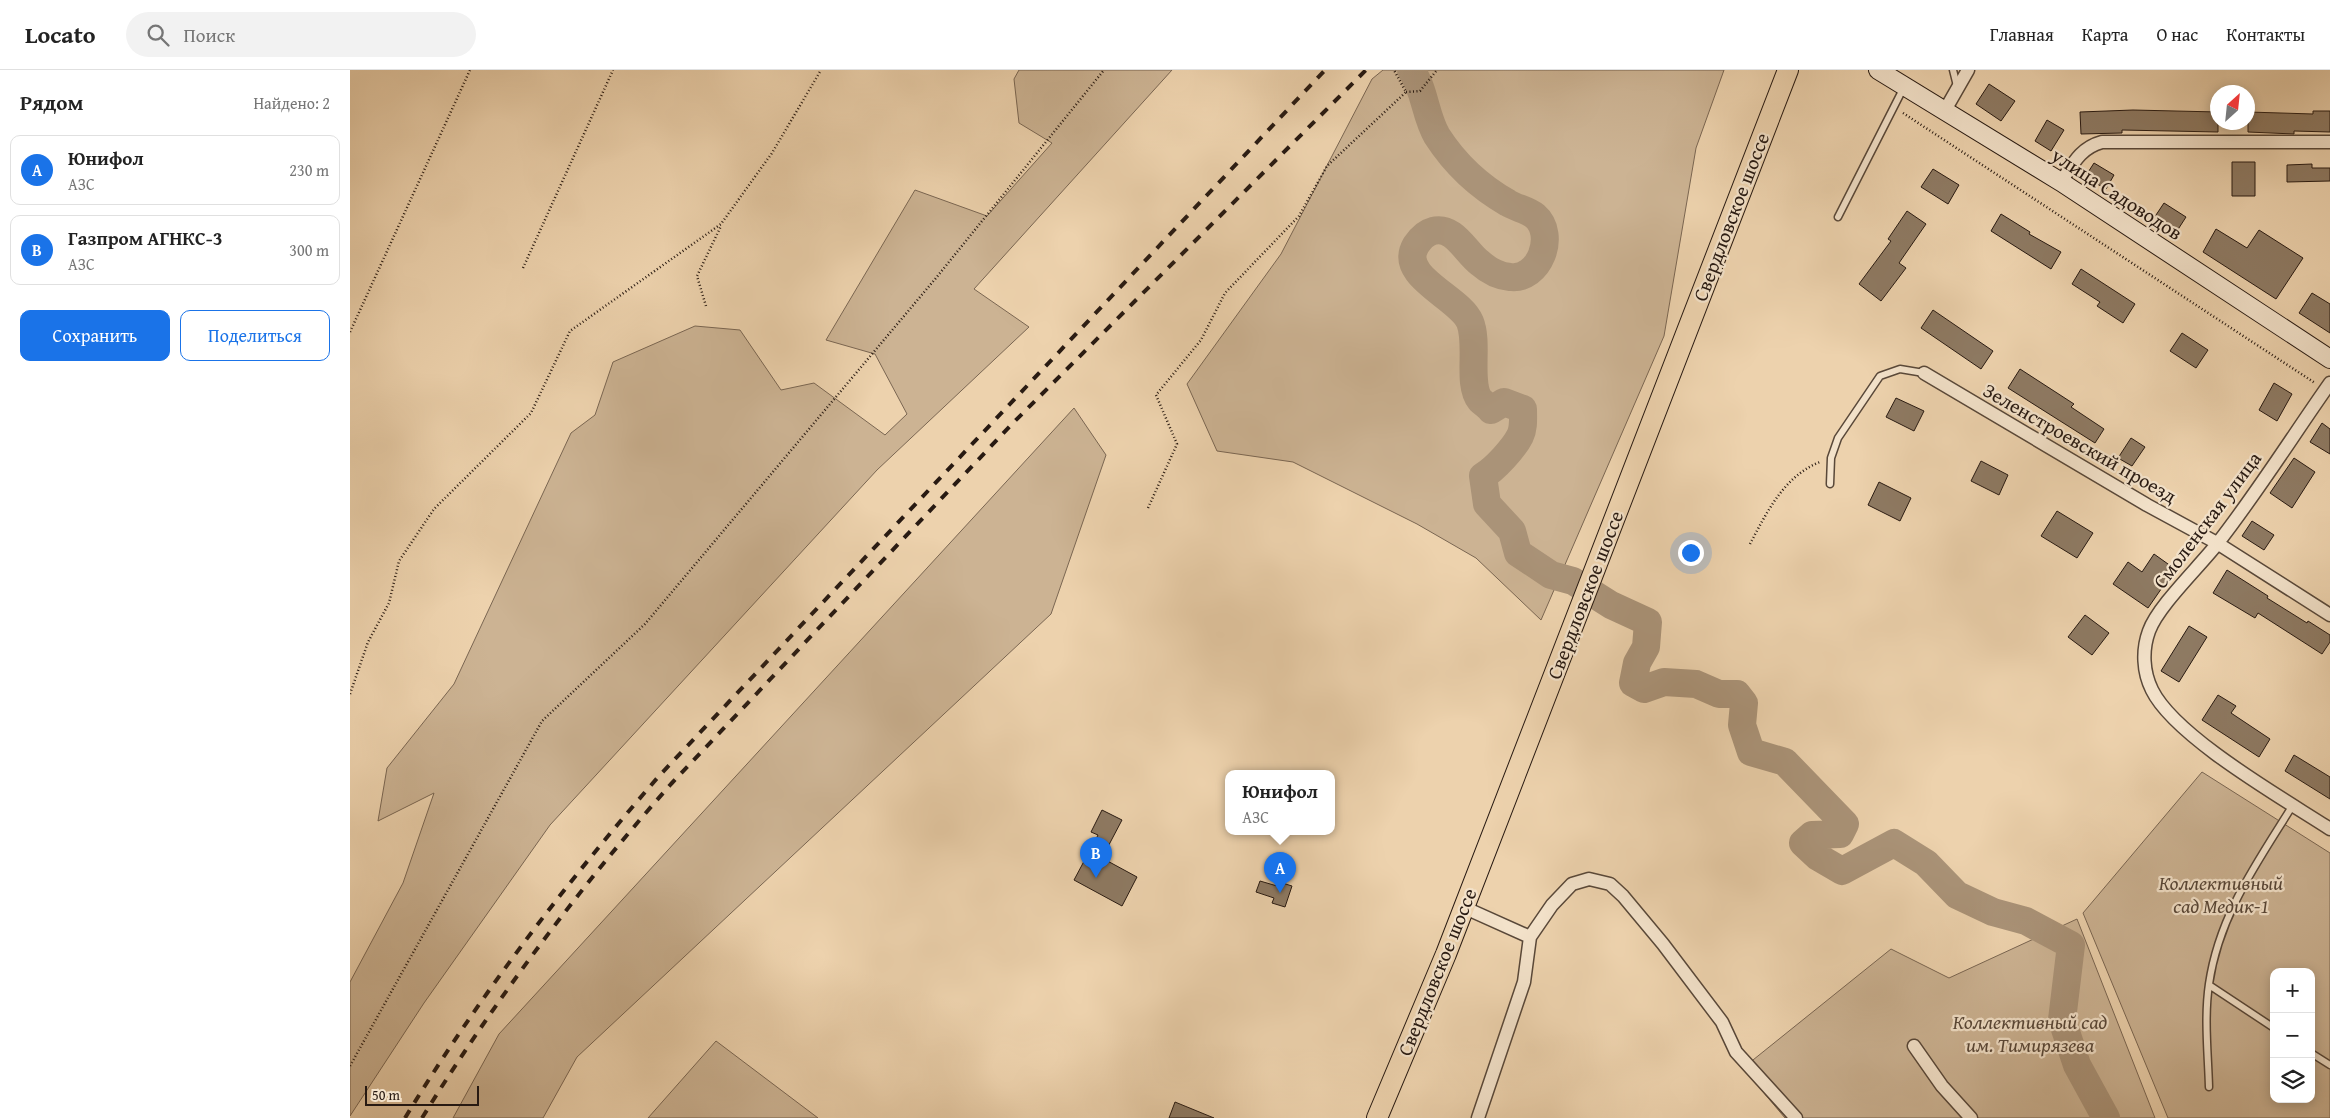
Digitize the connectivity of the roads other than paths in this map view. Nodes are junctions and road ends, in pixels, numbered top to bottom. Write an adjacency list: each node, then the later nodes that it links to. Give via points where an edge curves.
1 (1788, 70): 19 (main road, Свердловское шоссе)
2 (1878, 70): 5 (main road, улица Садоводов)
3 (1953, 70): 6 (lane)
4 (1968, 70): 6 (street)
5 (1904, 86): 7 (main road, улица Садоводов); 10 (lane)
6 (1958, 88): 7 (street)
7 (1944, 112): 9 (main road, улица Садоводов)
8 (2330, 142): 9 (street, via 2102,142 2082,151)
9 (2061, 182): 11 (main road, улица Садоводов)
10 (1838, 217)
11 (2330, 359)
12 (1924, 373): 14 (lane, via 1900,368 1880,376 1838,438 1831,458); 15 (street, Зеленстроевский проезд)
13 (2328, 386): 15 (street, Смоленская улица)
14 (1830, 484)
15 (2217, 543): 16 (street, Зеленстроевский проезд); 17 (street, Смоленская улица, via 2149,630 2144,667 2152,690 2165,709 2219,756)
16 (2330, 615)
17 (2293, 805): 18 (street, Смоленская улица); 21 (lane, via 2240,888 2215,953)
18 (2330, 829)
19 (1463, 907): 20 (street); 27 (main road, Свердловское шоссе)
20 (1530, 937): 28 (street, via 1524,982); 29 (street, via 1552,904 1572,884 1589,879 1610,884 1663,944 1722,1022 1736,1052)
21 (2209, 985): 22 (lane); 26 (lane)
22 (2270, 1025)
23 (1914, 1046): 30 (street)
24 (2315, 1055): 25 (lane)
25 (2330, 1065)
26 (2209, 1087)
27 (1377, 1118)
28 (1478, 1118)
29 (1796, 1118)
30 (1970, 1118)

